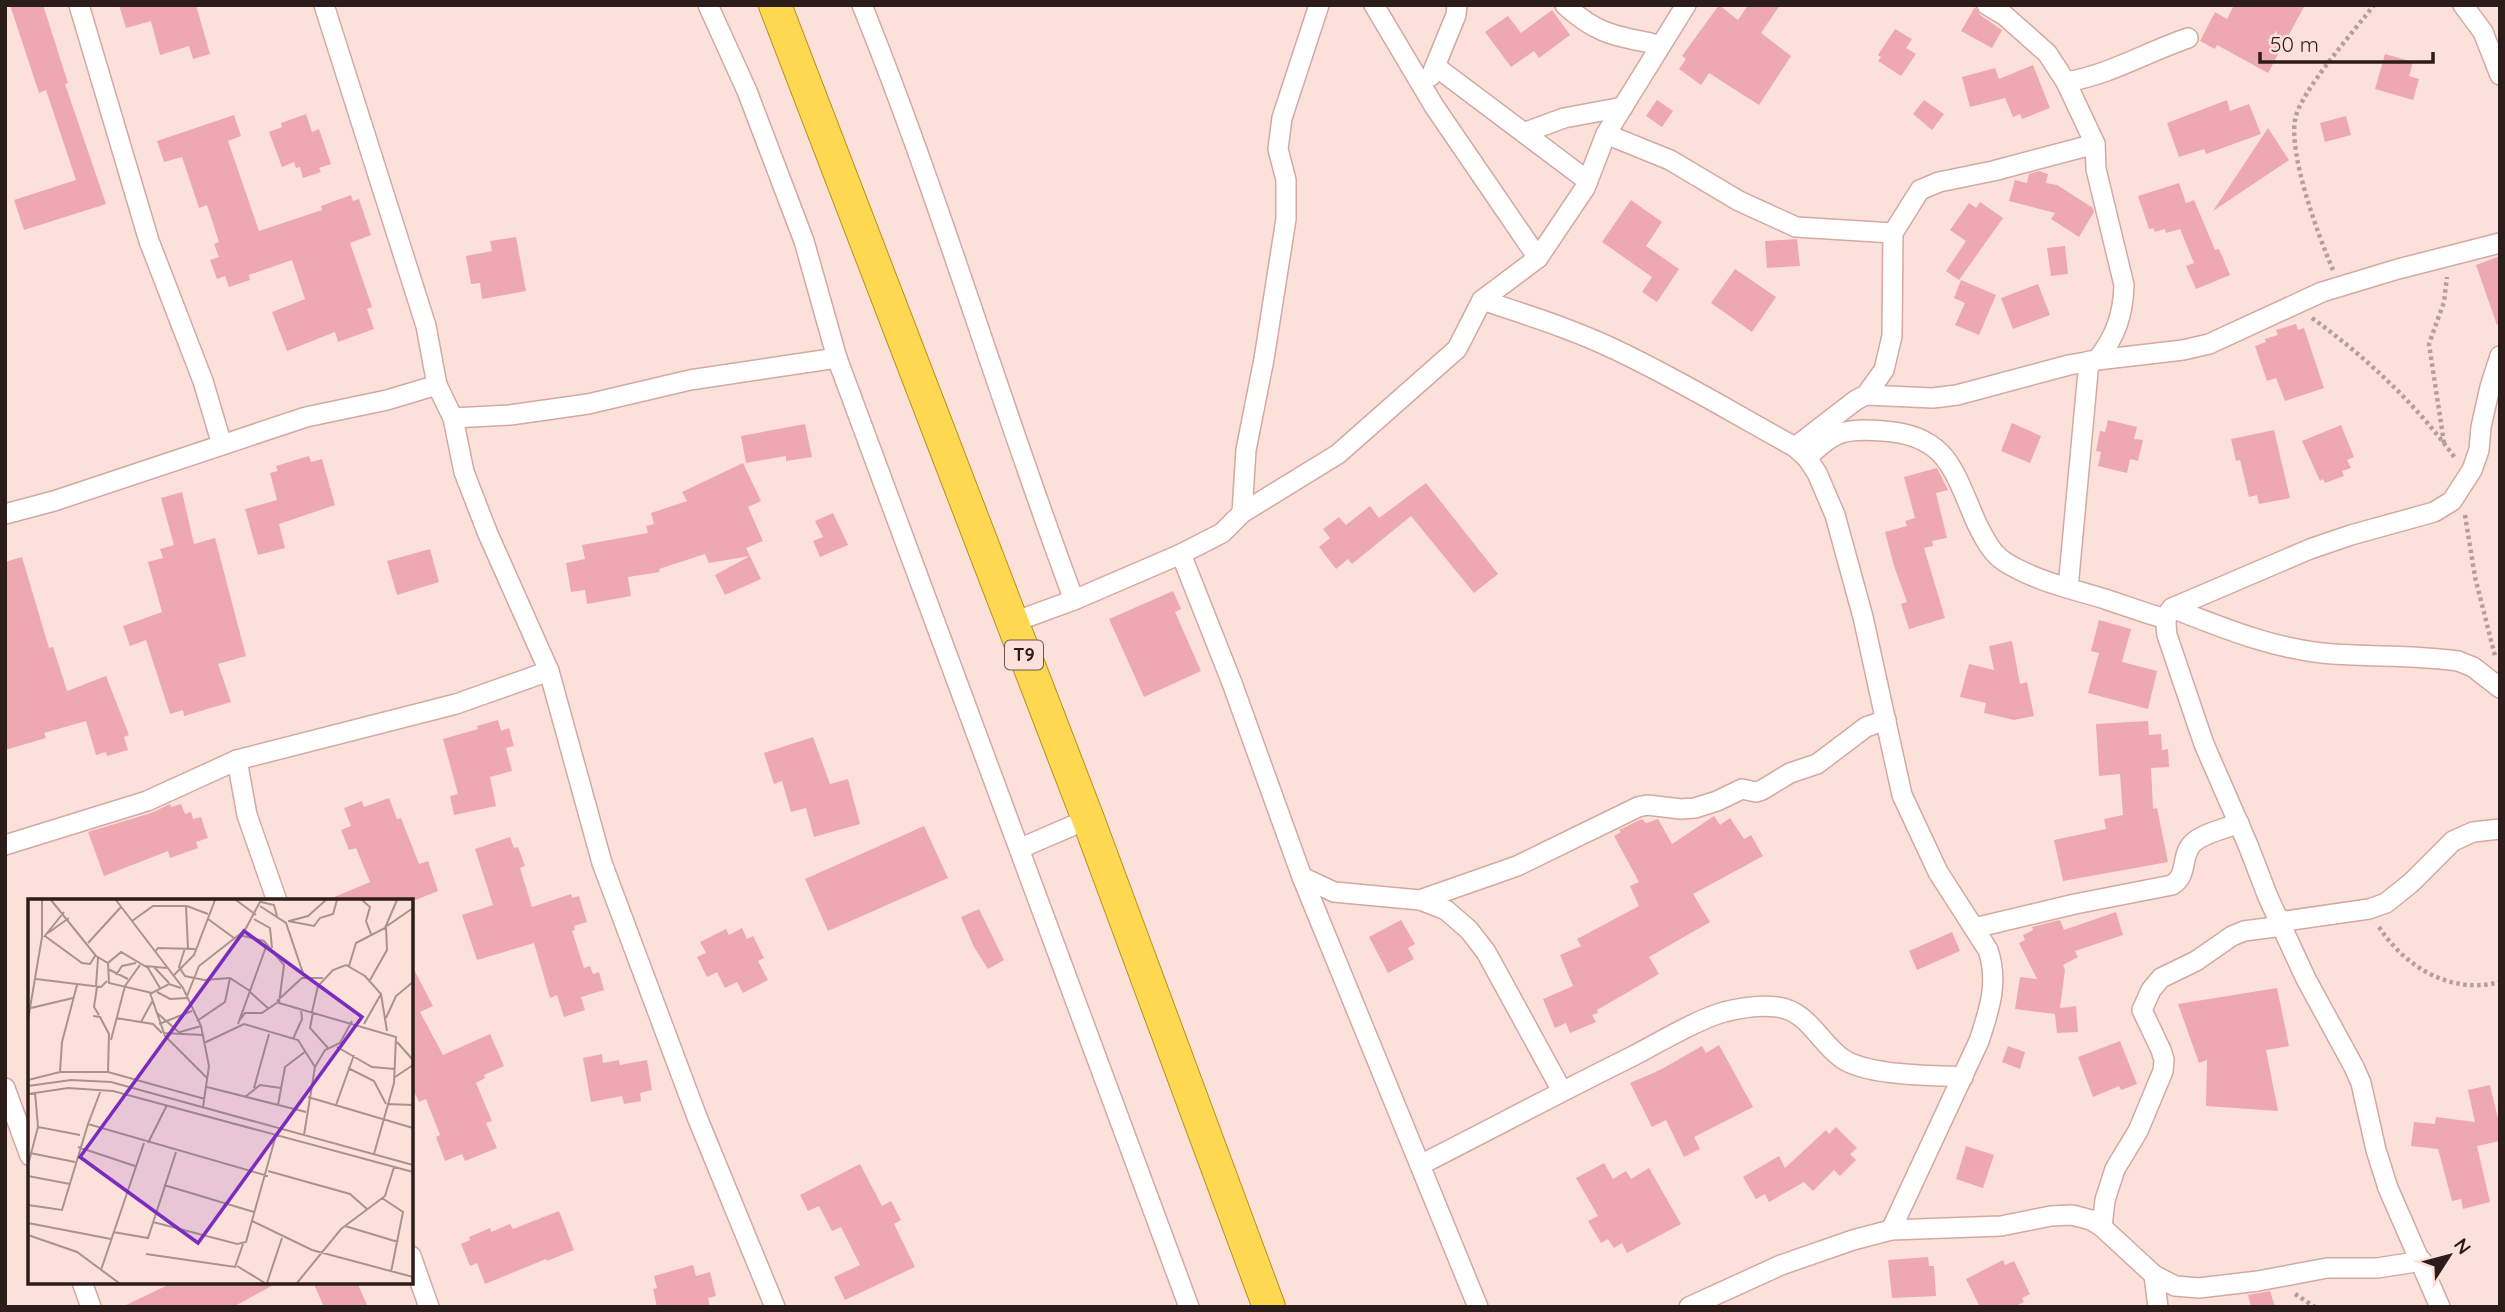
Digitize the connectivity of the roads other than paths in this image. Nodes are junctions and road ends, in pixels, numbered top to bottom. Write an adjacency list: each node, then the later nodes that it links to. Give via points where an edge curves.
1 (79, 5): 34 (street, via 149,241)
2 (324, 5): 31 (street, via 426,326)
3 (708, 5): 29 (street, via 747,91 804,241)
4 (775, 5): 42 (highway, T9)
5 (862, 5): 40 (street, via 901,103)
6 (1319, 5): 36 (street, via 1282,118 1278,149 1286,180 1286,219 1246,450)
7 (1374, 5): 18 (street)
8 (1457, 5): 15 (street)
9 (1565, 5): 14 (street, via 1585,23 1615,36)
10 (1686, 5): 19 (street)
11 (1987, 5): 17 (street, via 2047,53)
12 (2463, 5): 16 (street, via 2483,32)
13 (2188, 38): 17 (street, via 2088,78)
14 (1651, 43)
15 (1435, 66): 18 (street); 20 (street)
16 (2500, 75)
17 (2066, 82): 22 (street)
18 (1426, 92): 26 (street)
19 (1623, 107): 20 (street, via 1564,118); 21 (street)
20 (1525, 132): 23 (street)
21 (1606, 134): 23 (street); 24 (street, via 1670,160 1739,201 1796,226)
22 (2095, 144): 24 (street, via 1920,190); 30 (street, via 2096,169 2124,285 2118,327)
23 (1588, 181): 26 (street)
24 (1894, 233): 32 (street, via 1890,351 1884,370)
25 (2500, 243): 30 (street, via 2340,287 2209,344)
26 (1538, 258): 27 (street)
27 (1482, 300): 35 (street, via 1615,349); 36 (street, via 1457,349 1338,454)
28 (2500, 356): 41 (street, via 2479,450 2452,501 2434,512 2310,549)
29 (837, 358): 33 (street, via 690,380 588,404); 51 (street)
30 (2093, 360): 32 (street, via 1933,398); 39 (street)
31 (437, 384): 33 (street); 34 (street)
32 (1866, 394): 35 (street)
33 (453, 418): 43 (street, via 464,472)
34 (222, 444): 37 (street)
35 (1801, 452): 39 (street, via 1848,430 1915,436 1953,467 1994,552 2004,561); 45 (street, via 1825,488 1835,515)
36 (1242, 513): 38 (street, via 1222,533)
37 (5, 514)
38 (1181, 554): 40 (street); 52 (street)
39 (2068, 588): 41 (street)
40 (1074, 600): 42 (street)
41 (2169, 614): 44 (street, via 2283,646 2458,662); 48 (street, via 2167,635 2204,744)
42 (1011, 623): 47 (highway, T9)
43 (549, 671): 46 (street, via 456,704); 71 (street, via 602,863 697,1117)
44 (2499, 675)
45 (1886, 720): 54 (street, via 1866,727 1817,764 1762,790 1742,789 1695,808 1647,804 1517,866); 56 (street, via 1912,821)
46 (237, 760): 50 (street, via 146,801); 53 (street, via 247,815)
47 (1088, 819): 51 (street); 72 (highway, T9)
48 (2239, 823): 55 (street); 56 (street, via 2197,839 2187,852 2182,877 2172,885)
49 (2500, 829): 55 (street, via 2473,832 2453,841 2386,903)
50 (5, 845)
51 (1021, 848): 68 (street)
52 (1302, 877): 54 (street, via 1334,892); 61 (street)
53 (276, 899)
54 (1420, 900): 59 (street, via 1446,910 1469,930)
55 (2281, 924): 62 (street, via 2232,936 2161,978 2151,990 2142,1010 2161,1050 2163,1071 2138,1131 2115,1169); 64 (street, via 2354,1067 2388,1188)
56 (1974, 928): 57 (street, via 1988,950 1994,986)
57 (1963, 1077): 59 (street, via 1854,1065 1836,1054 1803,1018 1787,1010 1757,1007 1722,1013); 63 (street)
58 (5, 1088): 60 (street)
59 (1562, 1091): 61 (street)
60 (28, 1151)
61 (1420, 1165): 73 (street)
62 (2102, 1227): 63 (street, via 2072,1215 2001,1226); 66 (street)
63 (1891, 1230): 74 (street, via 1818,1251)
64 (2422, 1261): 66 (street, via 2377,1268 2326,1268 2199,1288 2175,1286); 76 (street)
65 (413, 1262): 70 (street)
66 (2154, 1275): 75 (street)
67 (83, 1284): 69 (street)
68 (1187, 1306)
69 (90, 1307)
70 (429, 1307)
71 (775, 1307)
72 (1269, 1307)
73 (1478, 1307)
74 (1689, 1307)
75 (2158, 1307)
76 (2440, 1307)

